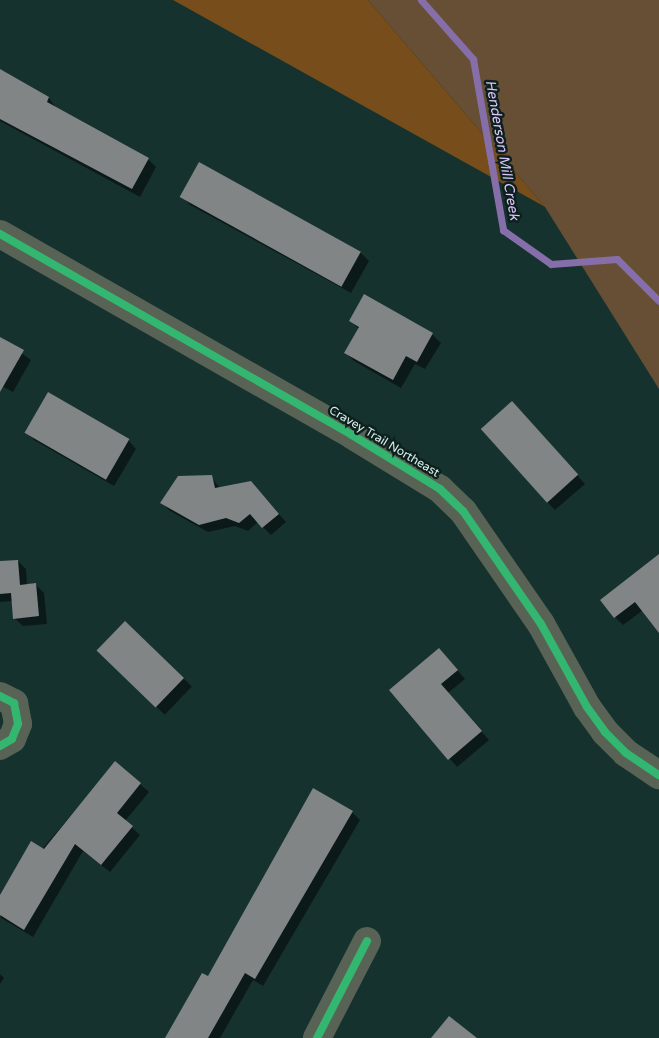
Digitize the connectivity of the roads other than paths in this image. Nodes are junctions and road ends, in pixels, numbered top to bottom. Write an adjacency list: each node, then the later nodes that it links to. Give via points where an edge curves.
1 (0, 234): 4 (street, Cravey Trail Northeast, via 440,489 463,510 535,616 587,707 606,732 626,753)
2 (0, 696): 3 (street, via 14,703 18,724 12,740)
3 (0, 746)
4 (659, 775)
5 (367, 941): 6 (street)
6 (317, 1038)

